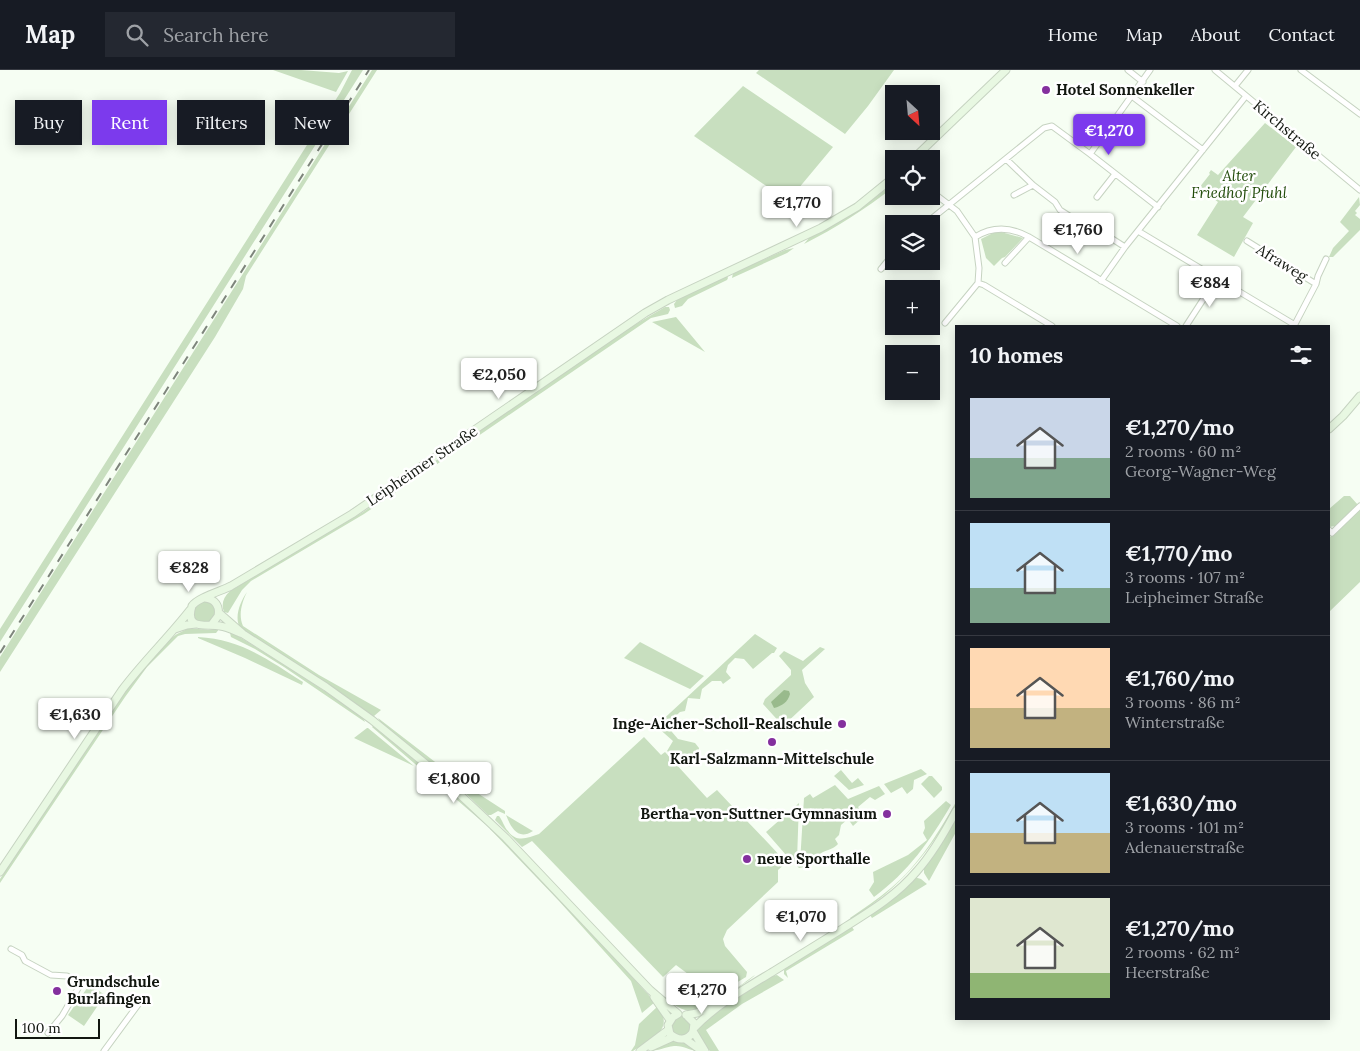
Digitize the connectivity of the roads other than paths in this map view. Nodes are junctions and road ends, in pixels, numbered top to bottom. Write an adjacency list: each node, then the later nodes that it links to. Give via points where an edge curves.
1 (1006, 70): 12 (main road)
2 (1128, 70): 7 (street)
3 (1150, 70): 7 (street)
4 (1215, 70): 8 (street, Kirchstraße)
5 (1248, 70): 8 (street)
6 (1301, 70): 11 (street)
7 (1143, 82): 10 (street)
8 (1235, 86): 9 (street, Kirchstraße)
9 (1246, 96): 13 (street); 19 (street, Kirchstraße)
10 (1132, 97): 13 (street); 14 (street)
11 (1360, 114)
12 (922, 150)
13 (1203, 150): 24 (street)
14 (1090, 154): 15 (street, via 1052,126 1044,128); 16 (street)
15 (1006, 159): 18 (street); 23 (street)
16 (1115, 174): 22 (street); 24 (street)
17 (885, 184): 49 (main road, Leipheimer Straße, via 857,207 827,224 645,312 352,514)
18 (1033, 185): 20 (street); 30 (street, via 1060,210)
19 (1360, 190)
20 (1014, 195)
21 (940, 197): 23 (street)
22 (1097, 197)
23 (949, 203): 25 (street); 27 (street)
24 (1158, 207): 26 (street)
25 (935, 215)
26 (1138, 231): 30 (street); 35 (street)
27 (975, 237): 28 (street, via 994,230 1012,229); 37 (street)
28 (1028, 237): 32 (street); 36 (street)
29 (1247, 241): 38 (street, Afraweg)
30 (1125, 247): 36 (street)
31 (1326, 259): 38 (street, Afraweg)
32 (1004, 263)
33 (885, 264): 34 (street)
34 (881, 269)
35 (1216, 278): 42 (street); 43 (street)
36 (1101, 281): 41 (street)
37 (978, 283): 39 (street); 40 (street)
38 (1316, 284): 44 (street, Afraweg)
39 (945, 322)
40 (1050, 325)
41 (1169, 325)
42 (1187, 325)
43 (1292, 325)
44 (1295, 325)
45 (1360, 396): 46 (main road)
46 (1330, 427)
47 (1360, 506): 48 (street, via 1332,533)
48 (1330, 531)
49 (232, 586): 50 (main road, Leipheimer Straße); 52 (main road, Leipheimer Straße, via 221,598)
50 (205, 598): 51 (main road, via 196,601); 52 (main road, via 212,600)
51 (190, 610): 53 (main road); 55 (main road)
52 (218, 610): 54 (main road, via 217,619); 56 (main road)
53 (196, 624): 54 (main road, via 204,627); 55 (main road)
54 (212, 624): 56 (main road)
55 (175, 629): 58 (main road, via 122,690)
56 (242, 634): 61 (main road, via 326,687 438,774 506,838)
57 (955, 813): 63 (main road, via 925,862 887,900)
58 (0, 872)
59 (11, 949): 60 (street, via 51,975 67,976 80,985)
60 (77, 990): 62 (street); 70 (street)
61 (650, 990): 65 (main road); 67 (main road)
62 (83, 994)
63 (733, 996): 66 (main road); 68 (main road, via 705,1016)
64 (140, 1002): 73 (street)
65 (678, 1014): 66 (main road); 67 (main road)
66 (686, 1015): 68 (main road, via 692,1019)
67 (670, 1020): 69 (main road)
68 (694, 1029): 72 (main road); 75 (main road)
69 (668, 1030): 71 (main road); 74 (main road)
70 (48, 1033)
71 (674, 1037): 72 (main road); 74 (main road)
72 (685, 1039): 75 (main road)
73 (105, 1051)
74 (641, 1051)
75 (704, 1051)

